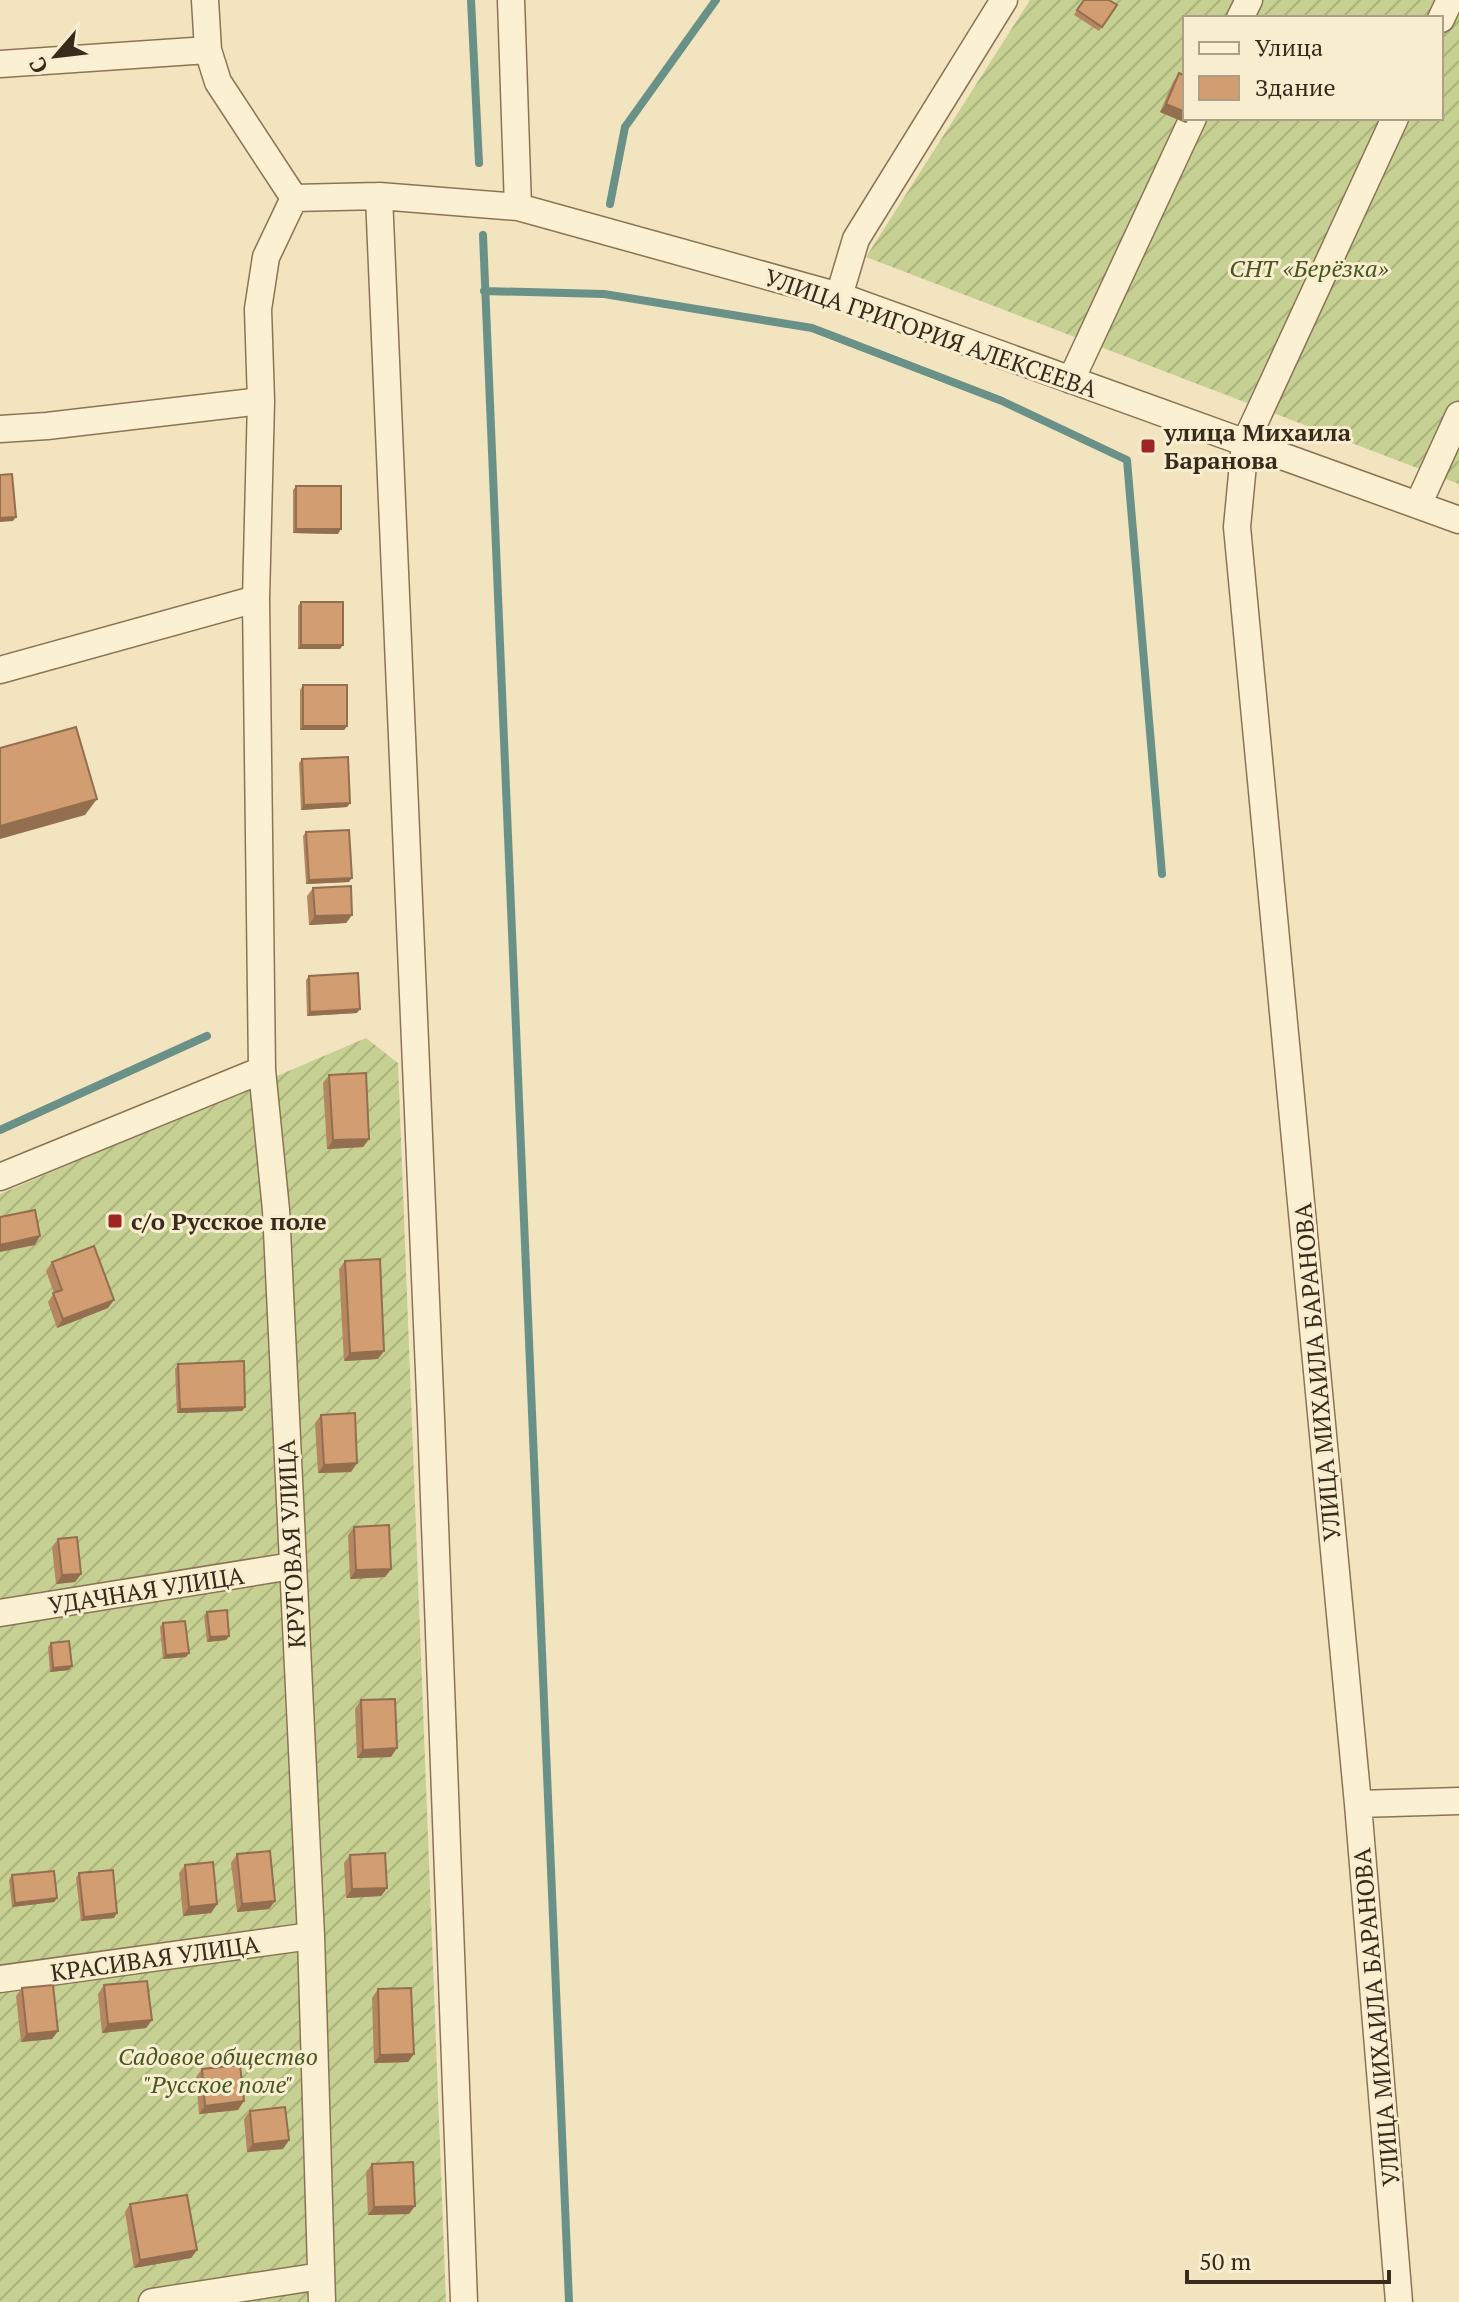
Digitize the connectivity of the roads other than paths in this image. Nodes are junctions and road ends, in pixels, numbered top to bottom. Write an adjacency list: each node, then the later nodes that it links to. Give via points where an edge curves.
1 (205, 0): 4 (street)
2 (511, 0): 10 (street)
3 (1004, 0): 11 (street, via 856,239)
4 (208, 50): 5 (street); 9 (street, via 218,82)
5 (0, 64)
6 (1192, 120): 12 (street)
7 (1394, 120): 16 (street, УЛИЦА МИХАИЛА БАРАНОВА)
8 (379, 196): 9 (street, УЛИЦА ГРИГОРИЯ АЛЕКСЕЕВА); 10 (street, УЛИЦА ГРИГОРИЯ АЛЕКСЕЕВА); 31 (street)
9 (294, 198): 13 (street, КРУГОВАЯ УЛИЦА, via 266,257 258,309)
10 (518, 207): 11 (street, УЛИЦА ГРИГОРИЯ АЛЕКСЕЕВА)
11 (839, 296): 12 (street, УЛИЦА ГРИГОРИЯ АЛЕКСЕЕВА)
12 (1071, 380): 16 (street, УЛИЦА ГРИГОРИЯ АЛЕКСЕЕВА)
13 (261, 401): 15 (street); 19 (street, КРУГОВАЯ УЛИЦА)
14 (1459, 415): 17 (street)
15 (0, 429)
16 (1245, 443): 17 (street, УЛИЦА ГРИГОРИЯ АЛЕКСЕЕВА); 26 (street, УЛИЦА МИХАИЛА БАРАНОВА, via 1237,527)
17 (1418, 505): 18 (street, УЛИЦА ГРИГОРИЯ АЛЕКСЕЕВА)
18 (1459, 520)
19 (256, 599): 20 (street); 21 (street, КРУГОВАЯ УЛИЦА)
20 (0, 670)
21 (262, 1070): 22 (street); 23 (street, КРУГОВАЯ УЛИЦА, via 276,1210)
22 (0, 1177)
23 (292, 1566): 24 (street, УДАЧНАЯ УЛИЦА); 27 (street, КРУГОВАЯ УЛИЦА)
24 (0, 1613)
25 (1459, 1801): 26 (street)
26 (1358, 1804): 32 (street, УЛИЦА МИХАИЛА БАРАНОВА)
27 (311, 1936): 28 (street, КРАСИВАЯ УЛИЦА); 29 (street, КРУГОВАЯ УЛИЦА)
28 (0, 1979)
29 (321, 2289): 30 (street)
30 (152, 2302)
31 (464, 2302)
32 (1399, 2302)

